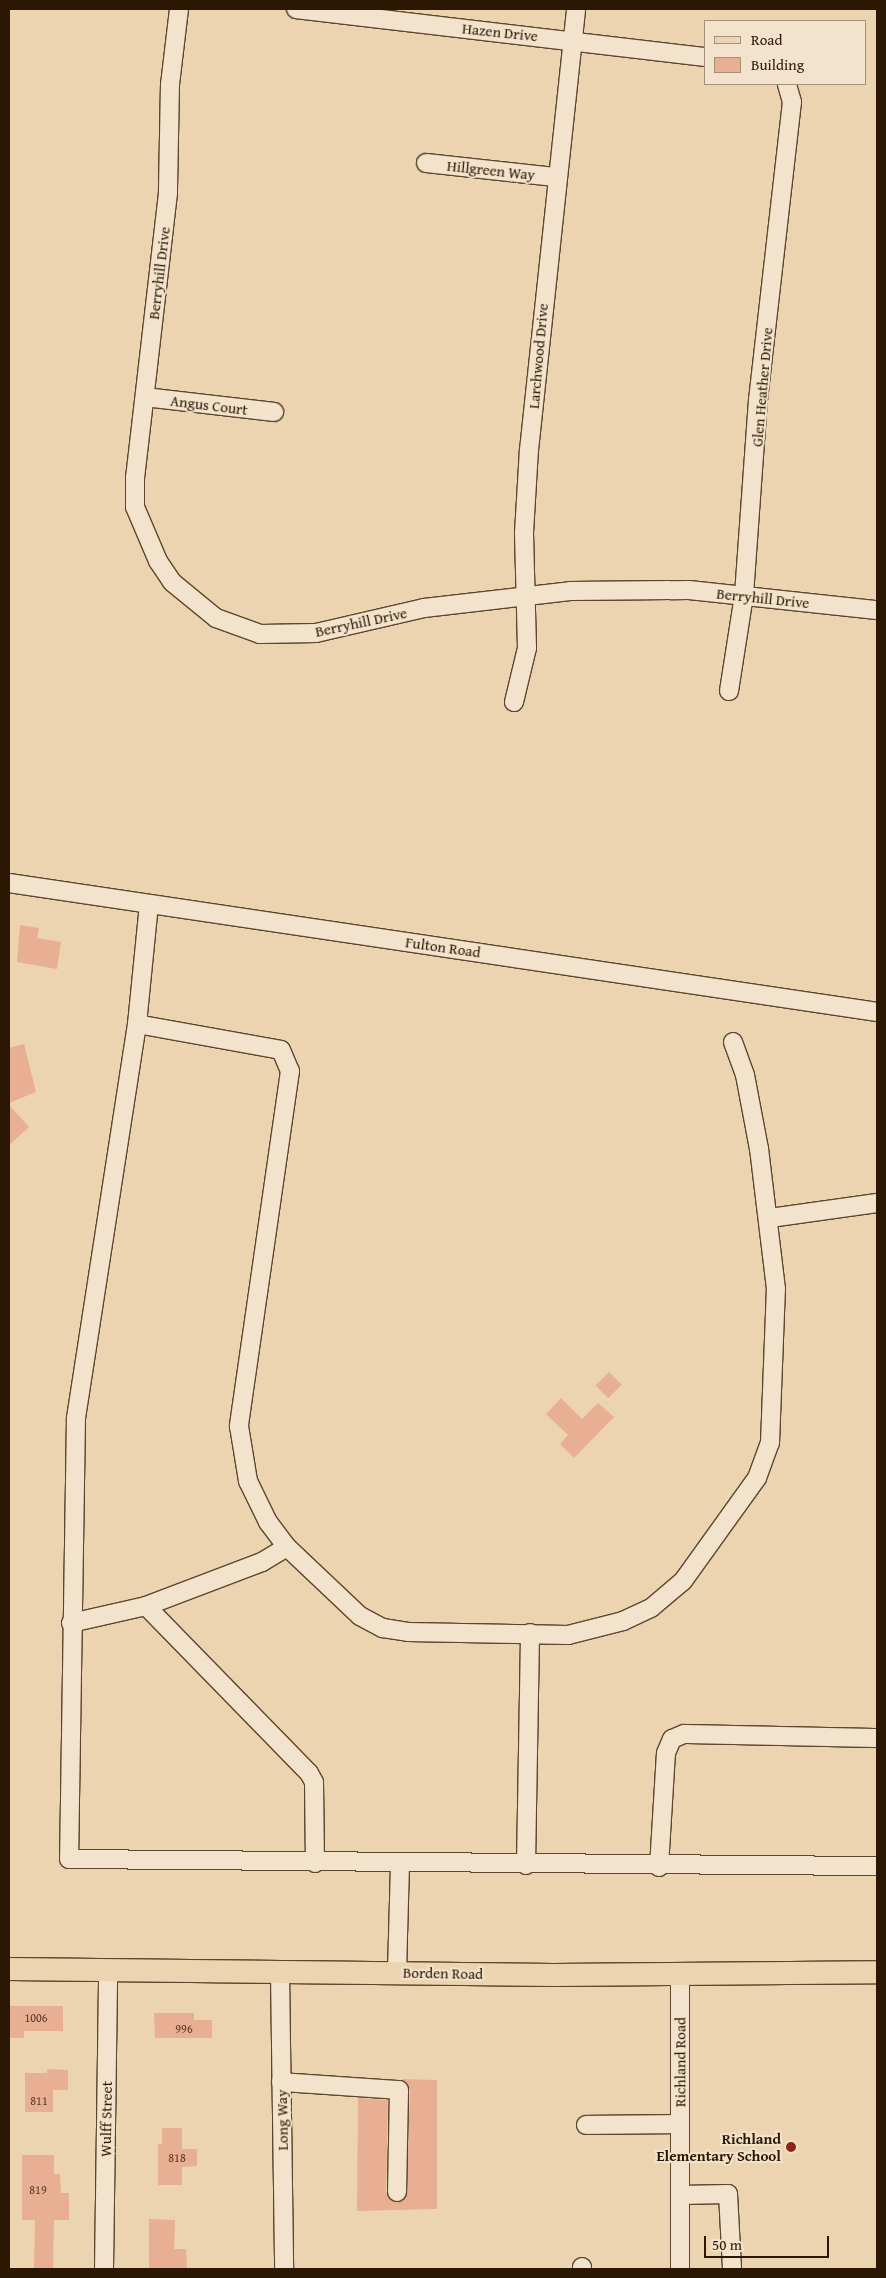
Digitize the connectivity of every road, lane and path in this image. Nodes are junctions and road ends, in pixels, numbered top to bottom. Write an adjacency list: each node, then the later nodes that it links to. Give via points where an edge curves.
1 (179, 9): 9 (street, Berryhill Drive, via 170,84 168,193)
2 (296, 9): 4 (street, Hazen Drive)
3 (576, 9): 4 (street, Larchwood Drive)
4 (571, 40): 5 (street, Hazen Drive); 8 (street, Larchwood Drive)
5 (704, 57)
6 (787, 85): 12 (street, Glen Heather Drive, via 792,102 758,400)
7 (426, 163): 8 (street, Hillgreen Way)
8 (555, 178): 11 (street, Larchwood Drive, via 529,450 524,533)
9 (145, 397): 10 (street, Angus Court); 11 (street, Berryhill Drive, via 135,507 158,561 172,582 216,618 260,634 316,633 424,608)
10 (274, 412)
11 (526, 595): 12 (street, Berryhill Drive, via 689,590); 15 (street, Larchwood Drive, via 527,648)
12 (744, 595): 13 (street, Berryhill Drive); 14 (street, Glen Heather Drive)
13 (877, 610)
14 (729, 691)
15 (514, 702)
16 (9, 883): 17 (street, Fulton Road)
17 (149, 904): 18 (street, Fulton Road); 19 (street)
18 (877, 1012)
19 (137, 1024): 23 (street, via 281,1050 290,1071 239,1426 248,1481 268,1522); 25 (street, via 76,1418)
20 (733, 1042): 22 (street, via 745,1075)
21 (877, 1203): 22 (street)
22 (770, 1218): 26 (street, via 776,1289 770,1443 757,1478 683,1582 651,1608 623,1622 568,1635)
23 (287, 1547): 24 (street, via 262,1562); 26 (street, via 360,1616 383,1628 408,1632)
24 (146, 1606): 25 (street); 28 (street, via 309,1773 314,1782)
25 (71, 1623): 28 (street, via 69,1860)
26 (530, 1633): 30 (street)
27 (877, 1738): 31 (street, via 684,1734 672,1739 666,1753)
28 (315, 1863): 29 (street)
29 (400, 1864): 30 (street); 36 (street)
30 (526, 1865): 31 (street)
31 (659, 1866): 32 (street)
32 (877, 1866)
33 (9, 1969): 34 (main road, Borden Road)
34 (108, 1970): 35 (main road, Borden Road); 44 (street, Wulff Street)
35 (280, 1972): 36 (main road, Borden Road); 39 (street, Long Way)
36 (397, 1972): 38 (main road, Borden Road)
37 (877, 1972): 38 (main road, Borden Road)
38 (680, 1975): 40 (street, Richland Road)
39 (281, 2082): 42 (street, via 399,2090); 45 (street, Long Way)
40 (680, 2124): 41 (street); 43 (street, Richland Road)
41 (586, 2125)
42 (397, 2192)
43 (680, 2195): 46 (street, Richland Road); 47 (street, via 728,2194)
44 (104, 2269)
45 (284, 2269)
46 (680, 2269)
47 (732, 2269)

